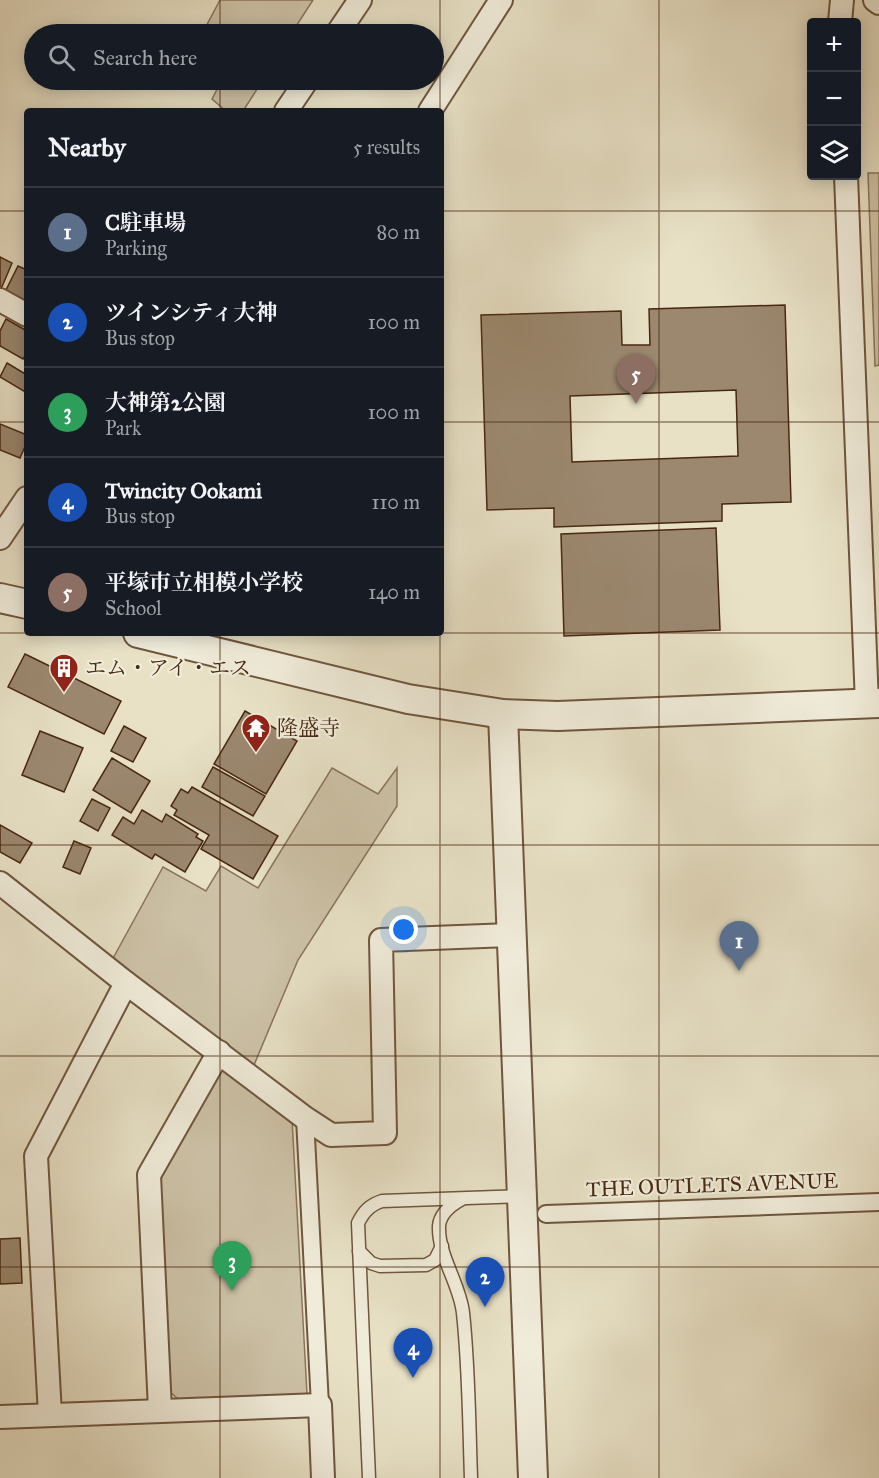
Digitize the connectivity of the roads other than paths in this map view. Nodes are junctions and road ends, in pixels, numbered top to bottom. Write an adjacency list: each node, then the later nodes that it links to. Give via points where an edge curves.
1 (360, 0): 7 (street)
2 (501, 0): 8 (street)
3 (842, 0): 6 (street)
4 (875, 0): 5 (street)
5 (879, 3)
6 (840, 18)
7 (344, 24)
8 (444, 89)
9 (300, 90): 11 (street)
10 (443, 90): 12 (street)
11 (288, 108)
12 (432, 108)
13 (846, 180): 21 (street)
14 (0, 300): 15 (street)
15 (24, 313)
16 (24, 502): 17 (street)
17 (0, 538)
18 (0, 598): 19 (street)
19 (24, 603)
20 (150, 636): 22 (street, via 408,699)
21 (873, 704): 22 (street, via 558,716)
22 (503, 714): 24 (street)
23 (2, 892): 25 (street)
24 (512, 935): 27 (street, via 381,940 385,1133 331,1135); 28 (street)
25 (126, 983): 26 (street); 36 (street, via 36,1156)
26 (219, 1052): 27 (street); 35 (street, via 148,1175)
27 (305, 1118): 34 (street)
28 (522, 1196): 29 (lane); 41 (street)
29 (463, 1198): 32 (lane, via 444,1213 439,1223); 33 (lane, via 372,1204 358,1223)
30 (879, 1202): 31 (street, THE OUTLETS AVENUE)
31 (546, 1214)
32 (442, 1246): 33 (lane, via 435,1260 426,1265 380,1266); 40 (lane, via 463,1311)
33 (359, 1251): 39 (lane)
34 (320, 1405): 35 (street); 38 (street)
35 (160, 1410): 36 (street)
36 (50, 1415): 37 (street)
37 (0, 1417)
38 (323, 1478)
39 (369, 1478)
40 (471, 1478)
41 (534, 1478)

